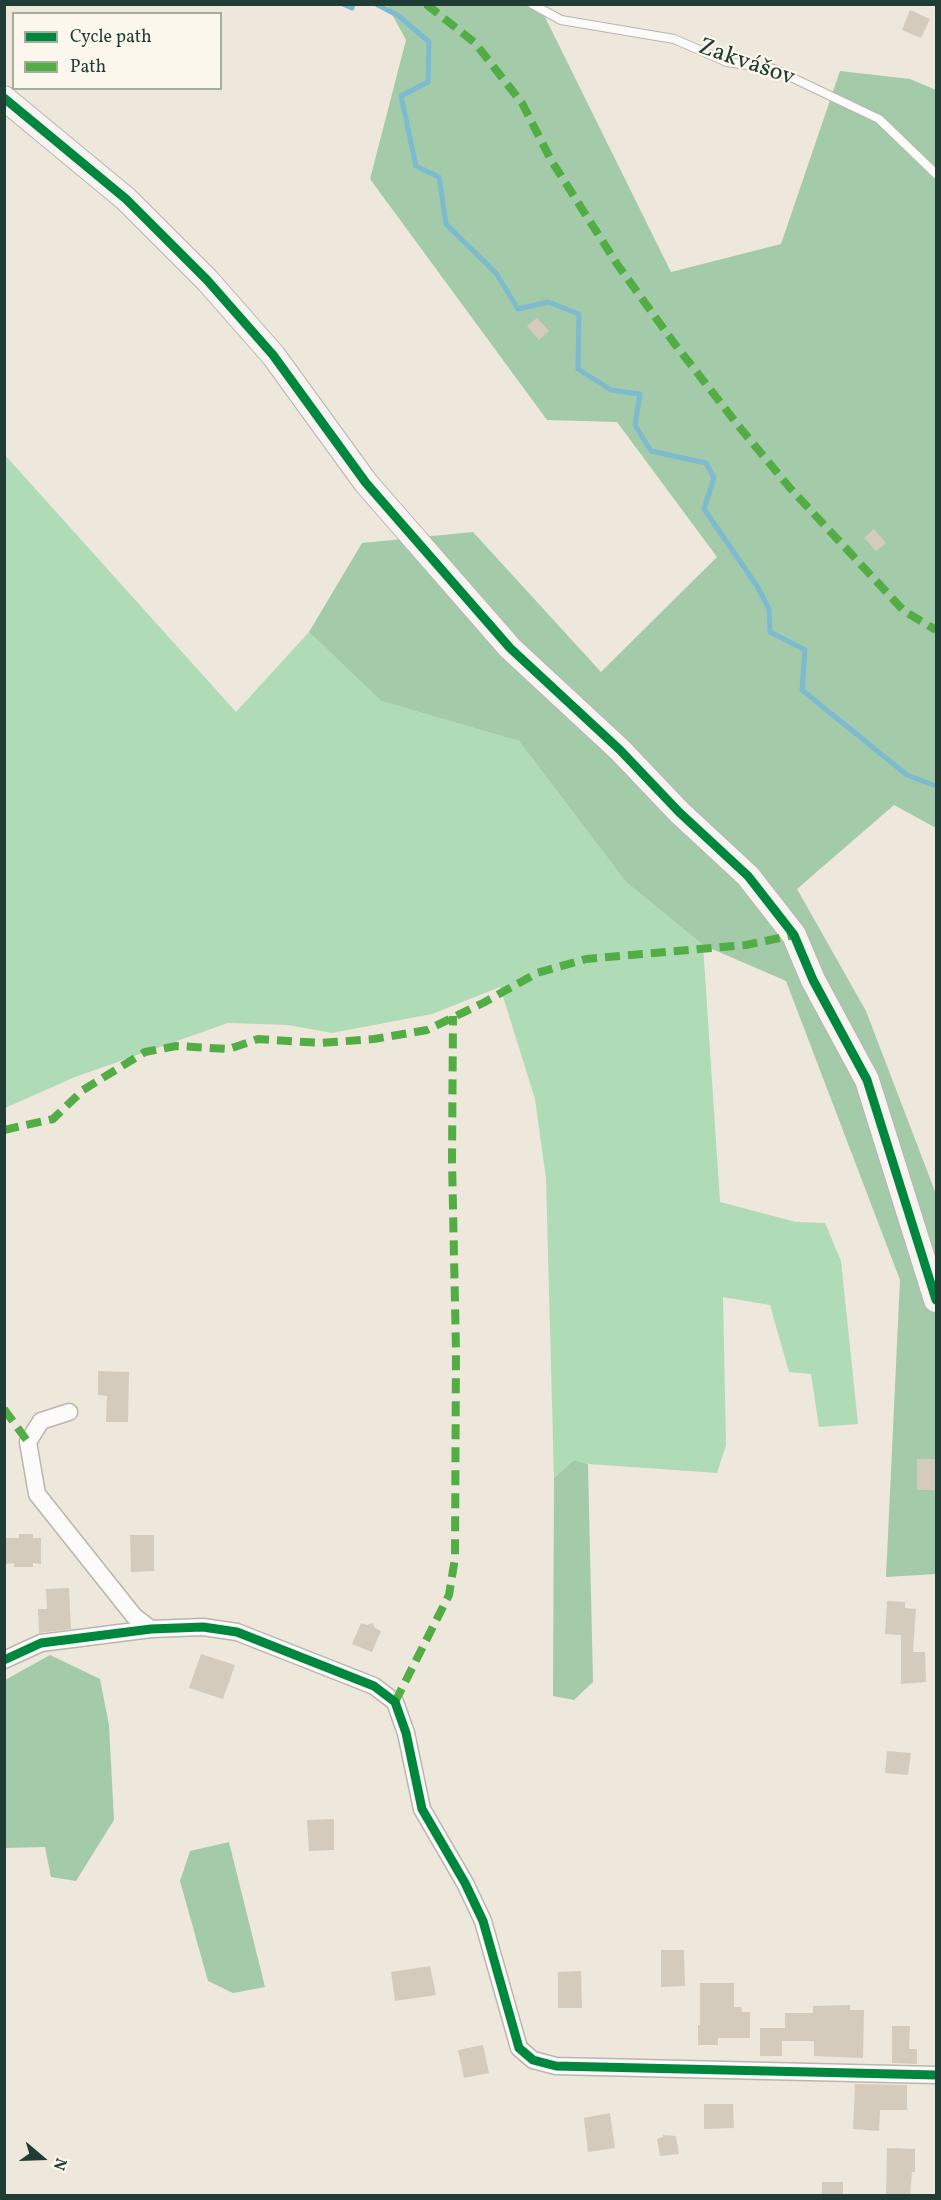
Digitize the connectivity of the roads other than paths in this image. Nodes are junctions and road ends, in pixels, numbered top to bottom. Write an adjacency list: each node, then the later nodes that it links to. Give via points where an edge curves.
1 (532, 4): 3 (lane, Zakvášov, via 561,20 674,39 727,62 774,69 879,119)
2 (4, 98): 4 (street, via 126,199 207,280 273,355 366,483 510,648 748,876 794,935 813,980 867,1080)
3 (936, 174)
4 (936, 1300)
5 (69, 1412): 6 (street, via 41,1421 28,1442 37,1494 134,1616)
6 (151, 1629): 7 (street, via 41,1643); 8 (street, via 203,1627 237,1632 374,1686 395,1702 406,1733 422,1809 465,1882 483,1922 519,2048 533,2060 555,2066)
7 (4, 1659)
8 (936, 2075)

